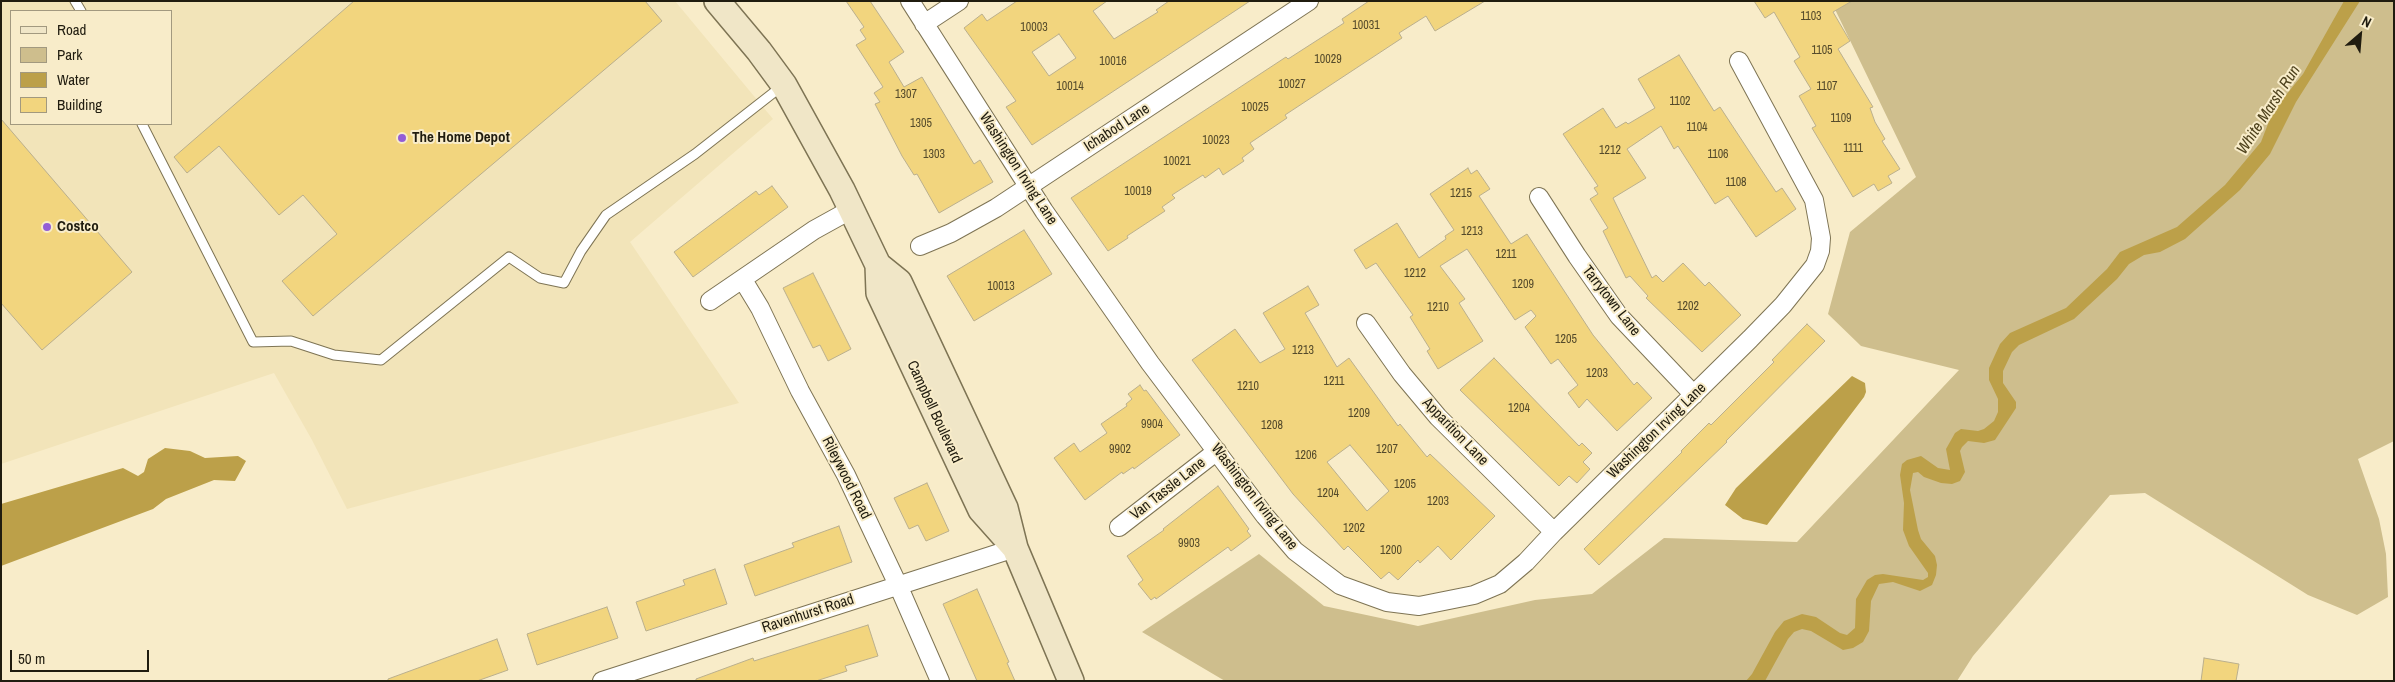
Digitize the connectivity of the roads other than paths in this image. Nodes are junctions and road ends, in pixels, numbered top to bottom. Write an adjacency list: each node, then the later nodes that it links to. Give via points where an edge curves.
1 (717, 1): 7 (street, Campbell Boulevard)
2 (910, 1): 5 (street, Washington Irving Lane)
3 (959, 1): 5 (street)
4 (1309, 1): 9 (street, Ichabod Lane)
5 (924, 24): 9 (street, Washington Irving Lane)
6 (1739, 62): 16 (street, Washington Irving Lane, via 1814,200 1820,222 1820,251 1815,265 1788,298)
7 (784, 85): 8 (lane, via 694,154 606,215 564,283 540,278 509,257 381,360 334,355 291,342 252,342); 11 (street, Campbell Boulevard)
8 (143, 125)
9 (1029, 186): 12 (street, Ichabod Lane, via 966,225); 17 (street, Washington Irving Lane, via 1150,363)
10 (1539, 196): 16 (street, Tarrytown Lane, via 1619,316)
11 (852, 209): 13 (street, via 814,230); 20 (street, Campbell Boulevard, via 878,265 899,282 1005,508)
12 (920, 246)
13 (743, 280): 14 (street); 21 (street, Rileywood Road, via 846,475)
14 (710, 301)
15 (1366, 323): 19 (street, Apparition Lane, via 1438,417)
16 (1694, 395): 19 (street, Washington Irving Lane)
17 (1217, 451): 18 (street, Van Tassle Lane); 19 (street, Washington Irving Lane, via 1295,551 1340,585 1387,602 1418,606 1474,595 1500,584)
18 (1119, 527)
19 (1554, 532)
20 (1015, 548): 21 (street, Ravenhurst Road); 24 (street, Campbell Boulevard)
21 (898, 585): 22 (street, Ravenhurst Road); 23 (street, Rileywood Road)
22 (602, 681)
23 (940, 681)
24 (1072, 681)

